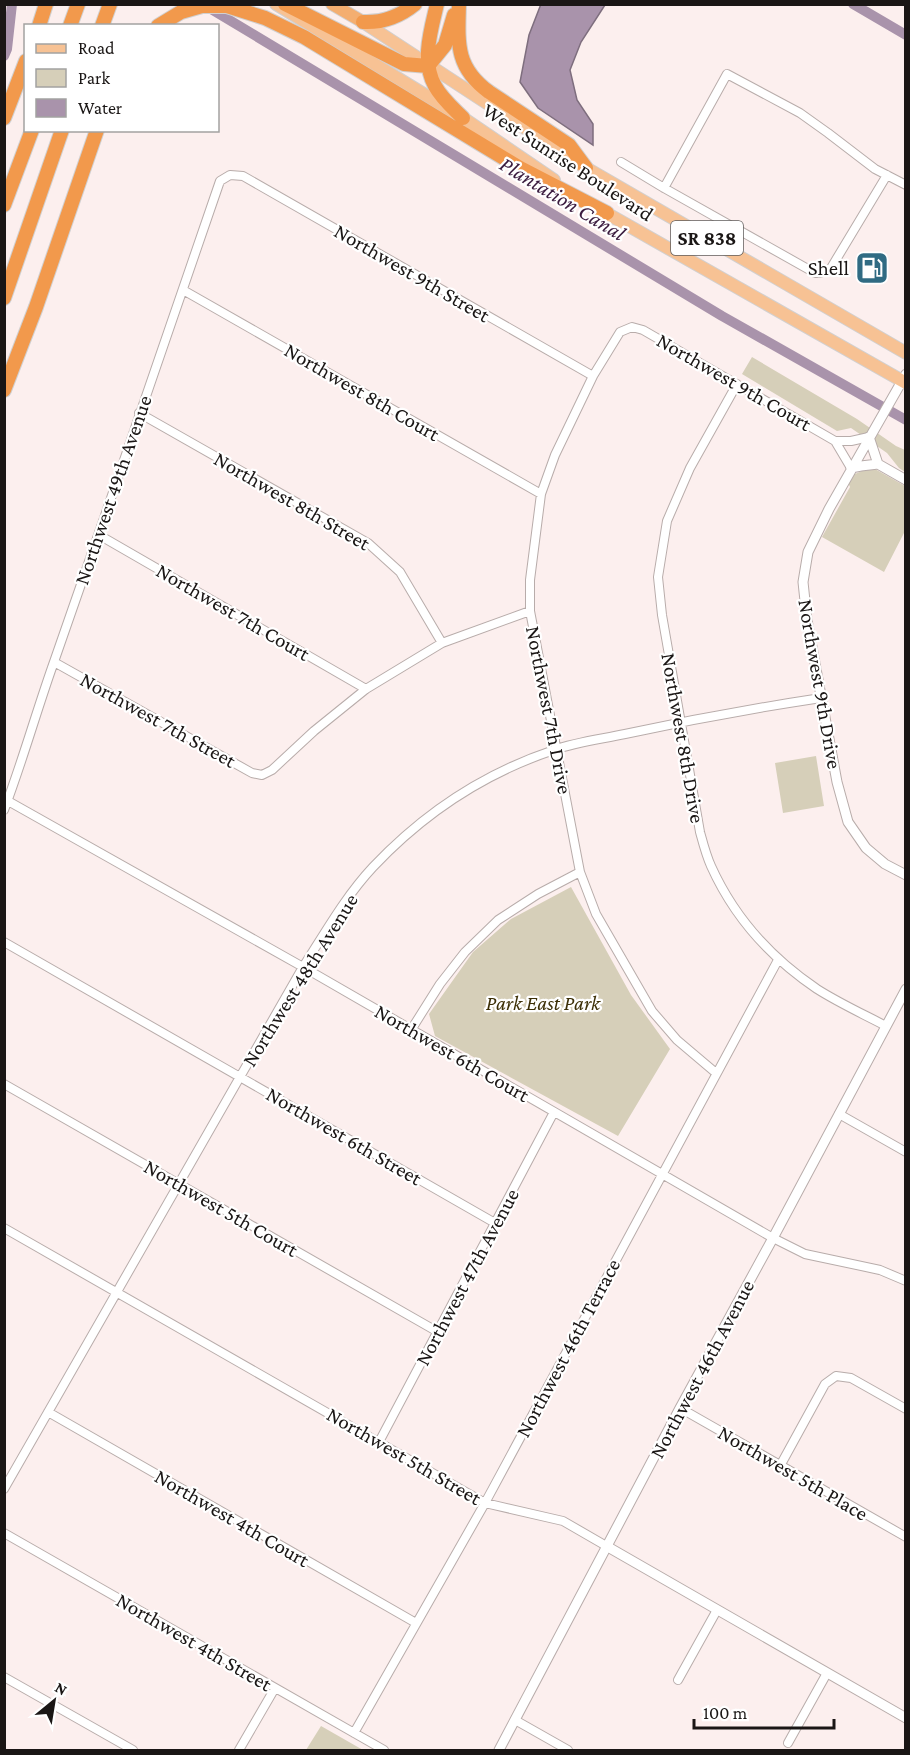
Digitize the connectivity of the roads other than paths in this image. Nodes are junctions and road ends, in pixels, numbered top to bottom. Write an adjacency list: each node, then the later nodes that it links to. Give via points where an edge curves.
1 (46, 4): 11 (highway)
2 (78, 4): 12 (highway)
3 (110, 4): 13 (highway)
4 (276, 4): 18 (main road, West Sunrise Boulevard / SR 838)
5 (285, 4): 16 (highway, via 404,64)
6 (332, 4): 10 (highway, West Sunrise Boulevard / SR 838)
7 (415, 4): 10 (highway, via 393,18)
8 (437, 4): 16 (highway, via 428,42)
9 (458, 4): 16 (highway, via 445,45); 23 (highway, via 458,43 469,74 489,92 569,144)
10 (363, 22): 16 (main road, West Sunrise Boulevard / SR 838)
11 (40, 24)
12 (71, 24)
13 (103, 24)
14 (161, 24): 29 (highway, via 202,6 227,6 265,18 304,37 520,168)
15 (24, 66): 17 (highway)
16 (428, 66): 18 (highway, via 434,85); 23 (main road, West Sunrise Boulevard / SR 838)
17 (4, 118)
18 (463, 118): 29 (main road, West Sunrise Boulevard / SR 838)
19 (31, 132): 28 (highway)
20 (62, 132): 31 (highway)
21 (96, 132): 37 (highway)
22 (621, 162): 27 (street)
23 (586, 168): 33 (main road, West Sunrise Boulevard / SR 838)
24 (230, 175): 30 (street, Northwest 49th Avenue, via 220,181); 34 (street, Northwest 9th Street, via 243,176)
25 (887, 175): 26 (street); 27 (street, via 831,268 820,273); 27 (street, via 800,113 727,74)
26 (906, 185)
27 (664, 188)
28 (4, 205)
29 (607, 213): 35 (main road, West Sunrise Boulevard / SR 838)
30 (183, 290): 38 (street, Northwest 49th Avenue); 44 (street, Northwest 8th Court)
31 (4, 298)
32 (632, 327): 34 (street, Northwest 7th Drive, via 620,332); 36 (street, Northwest 9th Court)
33 (906, 353)
34 (593, 376): 44 (street, Northwest 7th Drive, via 555,454)
35 (904, 379): 39 (street, Northwest 9th Drive)
36 (737, 384): 40 (street, Northwest 9th Court); 51 (street, Northwest 8th Drive, via 690,468 667,521 658,577)
37 (4, 390)
38 (139, 413): 45 (street, Northwest 49th Avenue); 47 (street, Northwest 8th Street, via 368,543 399,572)
39 (870, 436): 40 (street, Northwest 9th Court); 41 (street); 42 (street, Northwest 9th Drive)
40 (835, 441): 42 (street, Northwest 9th Court)
41 (878, 464): 42 (street); 43 (street)
42 (851, 468): 50 (street, Northwest 9th Drive, via 808,552 803,582)
43 (906, 480)
44 (541, 494): 46 (street, Northwest 7th Drive, via 534,536)
45 (99, 535): 48 (street, Northwest 49th Avenue); 49 (street, Northwest 7th Court)
46 (530, 611): 47 (street); 52 (street, Northwest 7th Drive)
47 (442, 643): 49 (street)
48 (54, 662): 49 (street, Northwest 7th Street, via 252,773 262,775); 53 (street, Northwest 49th Avenue)
49 (366, 689)
50 (821, 698): 51 (street, Northwest 48th Avenue); 56 (street, Northwest 9th Drive, via 848,822 866,848)
51 (681, 722): 52 (street, Northwest 48th Avenue); 58 (street, Northwest 8th Drive, via 700,831 710,864 728,900)
52 (556, 749): 55 (street, Northwest 7th Drive); 59 (street, Northwest 48th Avenue, via 461,793 432,815 374,867 345,901)
53 (8, 801): 54 (street, Northwest 49th Avenue); 59 (street, Northwest 6th Court)
54 (4, 810)
55 (580, 872): 62 (street, via 498,920 465,952); 63 (street, Northwest 7th Drive, via 596,914 652,1011 677,1040)
56 (906, 875)
57 (4, 942): 64 (street, Northwest 6th Street)
58 (778, 960): 61 (street, Northwest 8th Drive, via 820,990); 63 (street, Northwest 46th Terrace)
59 (303, 967): 62 (street, Northwest 6th Court); 64 (street, Northwest 48th Avenue)
60 (906, 989): 61 (street, Northwest 46th Avenue)
61 (886, 1026): 67 (street, Northwest 46th Avenue)
62 (411, 1030): 66 (street, Northwest 6th Court)
63 (716, 1073): 69 (street, Northwest 46th Terrace)
64 (240, 1076): 70 (street, Northwest 48th Avenue); 71 (street, Northwest 6th Street)
65 (4, 1084): 70 (street, Northwest 5th Court)
66 (554, 1112): 69 (street, Northwest 6th Court); 71 (street, Northwest 47th Avenue)
67 (839, 1114): 68 (street); 73 (street, Northwest 46th Avenue)
68 (906, 1152)
69 (662, 1173): 73 (street, Northwest 6th Court); 83 (street, Northwest 46th Terrace)
70 (179, 1183): 75 (street, Northwest 48th Avenue); 76 (street, Northwest 5th Court)
71 (495, 1223): 76 (street, Northwest 47th Avenue)
72 (4, 1228): 75 (street, Northwest 5th Street)
73 (773, 1238): 74 (street, Northwest 6th Court, via 805,1254 880,1270); 77 (street, Northwest 46th Avenue)
74 (906, 1281)
75 (117, 1292): 79 (street, Northwest 48th Avenue); 80 (street, Northwest 5th Street)
76 (438, 1332): 80 (street, Northwest 47th Avenue)
77 (680, 1408): 81 (street, Northwest 5th Place); 86 (street, Northwest 46th Avenue)
78 (906, 1409): 81 (street, via 851,1378 836,1376 825,1384)
79 (48, 1412): 82 (street, Northwest 48th Avenue); 88 (street, Northwest 4th Court)
80 (379, 1442): 83 (street, Northwest 5th Street)
81 (780, 1466): 85 (street, Northwest 5th Place)
82 (4, 1489)
83 (485, 1503): 86 (street, Northwest 5th Street, via 563,1521); 88 (street, Northwest 46th Terrace)
84 (4, 1533): 92 (street, Northwest 4th Street)
85 (906, 1537)
86 (608, 1547): 87 (street, Northwest 5th Street); 94 (street, Northwest 46th Avenue)
87 (717, 1610): 89 (street, Northwest 5th Street); 91 (street)
88 (416, 1623): 95 (street, Northwest 46th Terrace)
89 (827, 1673): 93 (street, Northwest 5th Street); 96 (street)
90 (4, 1677): 97 (street)
91 (678, 1680)
92 (275, 1688): 95 (street, Northwest 4th Street); 98 (street)
93 (906, 1718)
94 (515, 1720): 100 (street, Northwest 46th Avenue); 101 (street)
95 (354, 1733): 99 (street, Northwest 4th Street)
96 (788, 1743)
97 (133, 1750)
98 (238, 1750)
99 (384, 1750)
100 (499, 1750)
101 (568, 1750)

